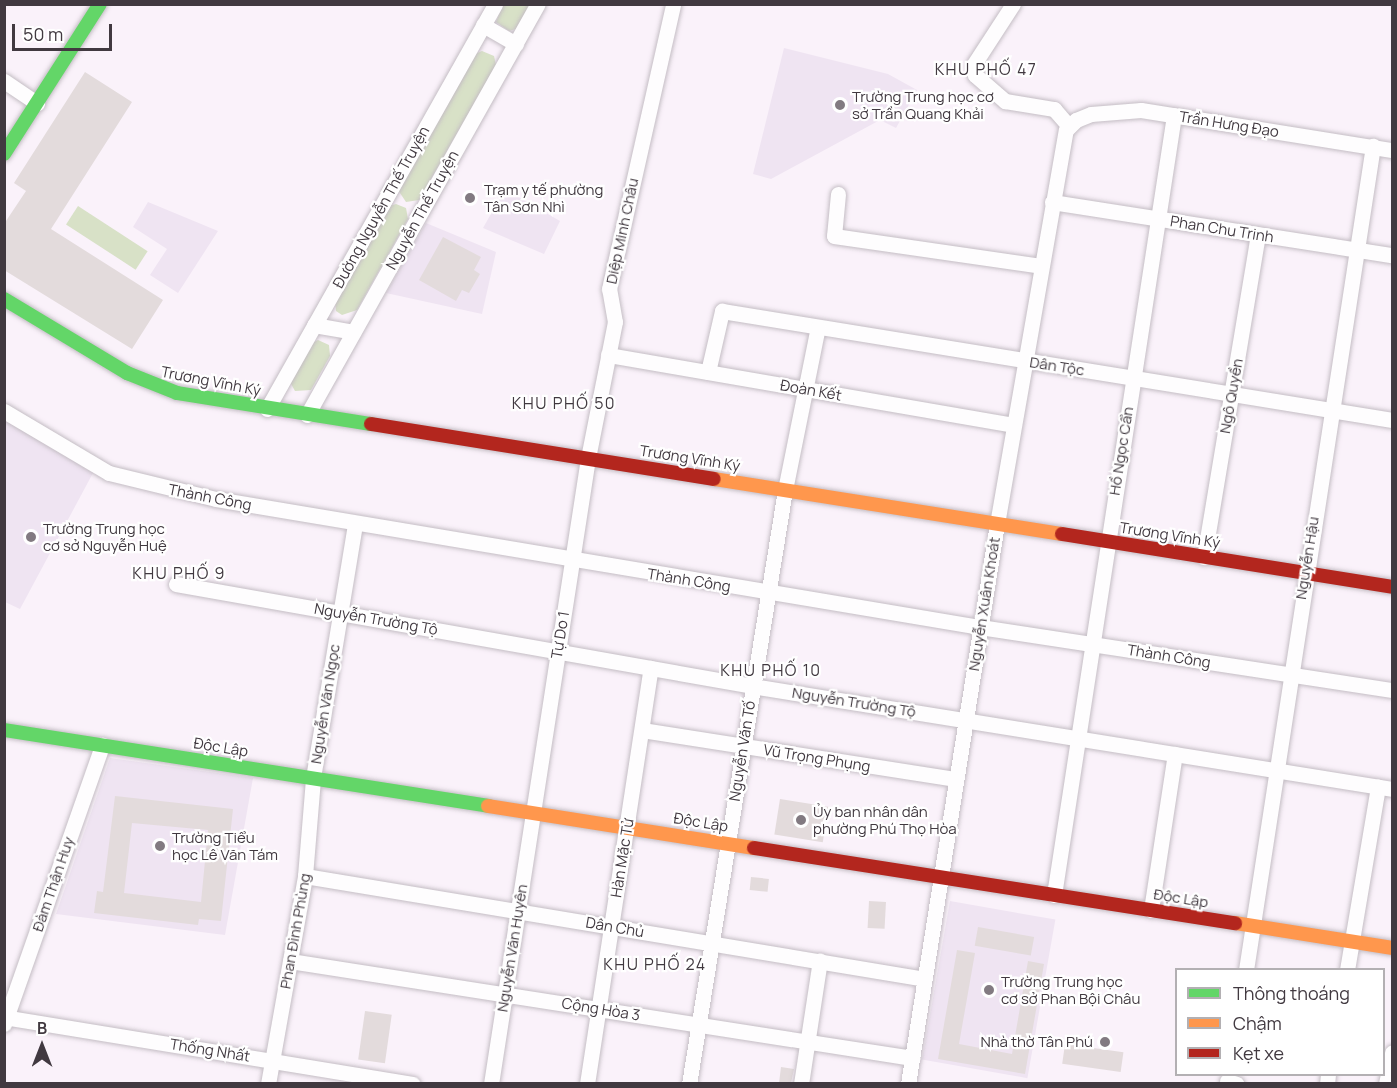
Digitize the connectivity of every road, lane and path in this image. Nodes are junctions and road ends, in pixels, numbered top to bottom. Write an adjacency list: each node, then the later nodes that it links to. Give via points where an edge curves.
1 (100, 4): 9 (street)
2 (495, 4): 6 (street, Đường Nguyễn Thế Truyện)
3 (538, 4): 7 (street, Nguyễn Thế Truyện)
4 (673, 4): 26 (street, Diệp Minh Châu, via 609,289 615,322)
5 (1013, 4): 11 (street, via 974,64 975,75 1005,100 1054,108)
6 (483, 25): 7 (street); 23 (street, Đường Nguyễn Thế Truyện)
7 (516, 44): 25 (street, Nguyễn Thế Truyện)
8 (4, 81): 9 (street)
9 (37, 103): 14 (street)
10 (1174, 115): 11 (street, Trần Hưng Đạo, via 1108,111 1083,117); 12 (street, Trần Hưng Đạo); 17 (street, Hồ Ngọc Cẩn)
11 (1069, 126): 16 (street, Nguyễn Xuân Khoát)
12 (1373, 147): 13 (street, Trần Hưng Đạo); 19 (street, Nguyễn Hậu)
13 (1392, 150)
14 (4, 154)
15 (838, 194): 21 (street, via 834,236)
16 (1052, 202): 17 (street, Phan Chu Trinh); 21 (street, Nguyễn Xuân Khoát)
17 (1158, 219): 18 (street, Phan Chu Trinh); 29 (street, Hồ Ngọc Cẩn)
18 (1258, 234): 19 (street, Phan Chu Trinh); 31 (street, Ngô Quyền)
19 (1357, 249): 20 (street, Phan Chu Trinh); 33 (street, Nguyễn Hậu)
20 (1392, 255)
21 (1041, 266): 27 (street, Nguyễn Xuân Khoát)
22 (4, 299): 32 (street, Trương Vĩnh Ký, via 152,386)
23 (314, 325): 25 (street); 32 (street, Đường Nguyễn Thế Truyện)
24 (818, 327): 27 (street, Dân Tộc); 28 (street, Dân Tộc, via 722,311); 30 (street, Nguyễn Văn Tố)
25 (354, 332): 35 (street, Nguyễn Thế Truyện)
26 (608, 355): 28 (street, Đoàn Kết); 38 (street, Diệp Minh Châu)
27 (1024, 361): 29 (street, Dân Tộc); 37 (street, Nguyễn Xuân Khoát)
28 (708, 372): 30 (street, Đoàn Kết)
29 (1133, 378): 31 (street, Dân Tộc); 42 (street, Hồ Ngọc Cẩn)
30 (806, 389): 37 (street, Đoàn Kết); 39 (street, Nguyễn Văn Tố)
31 (1231, 394): 33 (street, Dân Tộc); 43 (street, Ngô Quyền)
32 (267, 409): 35 (street, Trương Vĩnh Ký)
33 (1331, 410): 36 (street, Dân Tộc); 45 (street, Nguyễn Hậu)
34 (4, 411): 40 (street, Thành Công, via 101,469 124,478)
35 (307, 415): 38 (street, Trương Vĩnh Ký)
36 (1392, 420)
37 (1013, 425): 41 (street, Nguyễn Xuân Khoát)
38 (588, 458): 39 (street, Trương Vĩnh Ký); 44 (street, Tự Do 1)
39 (785, 490): 41 (street, Trương Vĩnh Ký); 48 (street, Nguyễn Văn Tố)
40 (355, 523): 44 (street, Thành Công); 49 (street, Nguyễn Văn Ngọc)
41 (996, 524): 42 (street, Trương Vĩnh Ký); 50 (street, Nguyễn Xuân Khoát)
42 (1107, 542): 43 (street, Trương Vĩnh Ký); 51 (street, Hồ Ngọc Cẩn)
43 (1204, 557): 45 (street, Trương Vĩnh Ký)
44 (572, 561): 48 (street, Thành Công); 52 (street, Tự Do 1)
45 (1305, 573): 47 (street, Trương Vĩnh Ký); 54 (street, Nguyễn Hậu)
46 (176, 584): 49 (street, Nguyễn Trường Tộ)
47 (1392, 588)
48 (768, 592): 50 (street, Thành Công); 55 (street, Nguyễn Văn Tố)
49 (340, 613): 52 (street, Nguyễn Trường Tộ); 65 (street, Nguyễn Văn Ngọc)
50 (980, 627): 51 (street, Thành Công); 57 (street, Nguyễn Xuân Khoát)
51 (1091, 644): 54 (street, Thành Công); 60 (street, Hồ Ngọc Cẩn)
52 (558, 651): 53 (street, Nguyễn Trường Tộ); 68 (street, Tự Do 1)
53 (651, 668): 55 (street, Nguyễn Trường Tộ); 59 (street, Hàn Mặc Tử)
54 (1290, 674): 56 (street, Thành Công); 64 (street, Nguyễn Hậu)
55 (752, 686): 57 (street, Nguyễn Trường Tộ); 62 (street, Nguyễn Văn Tố)
56 (1392, 690)
57 (966, 720): 60 (street, Nguyễn Trường Tộ); 66 (street, Nguyễn Xuân Khoát)
58 (4, 730): 61 (street, Độc Lập)
59 (642, 730): 62 (street, Vũ Trọng Phụng); 69 (street, Hàn Mặc Tử)
60 (1077, 738): 63 (street, Nguyễn Trường Tộ); 73 (street, Hồ Ngọc Cẩn)
61 (102, 745): 65 (street, Độc Lập); 88 (street, Đàm Thận Huy)
62 (743, 746): 66 (street, Vũ Trọng Phụng); 70 (street, Nguyễn Văn Tố)
63 (1175, 754): 64 (street, Nguyễn Trường Tộ); 75 (street)
64 (1276, 771): 67 (street, Nguyễn Trường Tộ); 77 (street, Nguyễn Hậu)
65 (313, 778): 68 (street, Độc Lập); 71 (street, Phan Đình Phùng)
66 (956, 779): 72 (street, Nguyễn Xuân Khoát)
67 (1385, 788): 78 (street)
68 (533, 813): 69 (street, Độc Lập); 74 (street, Nguyễn Văn Huyên)
69 (627, 827): 70 (street, Độc Lập); 76 (street, Hàn Mặc Tử)
70 (728, 843): 72 (street, Độc Lập); 79 (street, Nguyễn Văn Tố)
71 (305, 876): 74 (street, Dân Chủ); 82 (street, Phan Đình Phùng)
72 (941, 877): 73 (street, Độc Lập); 85 (street, Nguyễn Xuân Khoát)
73 (1054, 895): 75 (street, Độc Lập)
74 (519, 909): 76 (street, Dân Chủ); 86 (street, Nguyễn Văn Huyên)
75 (1151, 910): 77 (street, Độc Lập)
76 (612, 926): 79 (street, Dân Chủ); 87 (street, Hàn Mặc Tử)
77 (1253, 926): 78 (street, Độc Lập); 83 (street, Nguyễn Hậu)
78 (1353, 941): 80 (street, Độc Lập); 84 (street)
79 (712, 944): 81 (street, Dân Chủ); 89 (street, Nguyễn Văn Tố)
80 (1392, 948)
81 (820, 960): 85 (street, Dân Chủ); 90 (street)
82 (290, 961): 86 (street, Cộng Hòa 3); 93 (street, Phan Đình Phùng)
83 (1246, 968)
84 (1347, 968)
85 (925, 979): 92 (street, Nguyễn Xuân Khoát)
86 (504, 995): 87 (street, Cộng Hòa 3); 96 (street, Nguyễn Văn Huyên)
87 (599, 1009): 89 (street, Cộng Hòa 3); 97 (street, Hàn Mặc Tử)
88 (5, 1019): 93 (street, Thống Nhất)
89 (699, 1024): 90 (street, Cộng Hòa 3); 98 (street, Nguyễn Văn Tố)
90 (808, 1040): 92 (street, Cộng Hòa 3); 99 (street)
91 (1392, 1051): 101 (street)
92 (912, 1058): 100 (street, Nguyễn Xuân Khoát)
93 (272, 1059): 94 (street, Phan Đình Phùng); 95 (street, Thống Nhất)
94 (268, 1083)
95 (413, 1083)
96 (491, 1083)
97 (587, 1083)
98 (689, 1083)
99 (801, 1083)
100 (908, 1083)
101 (1386, 1083)

